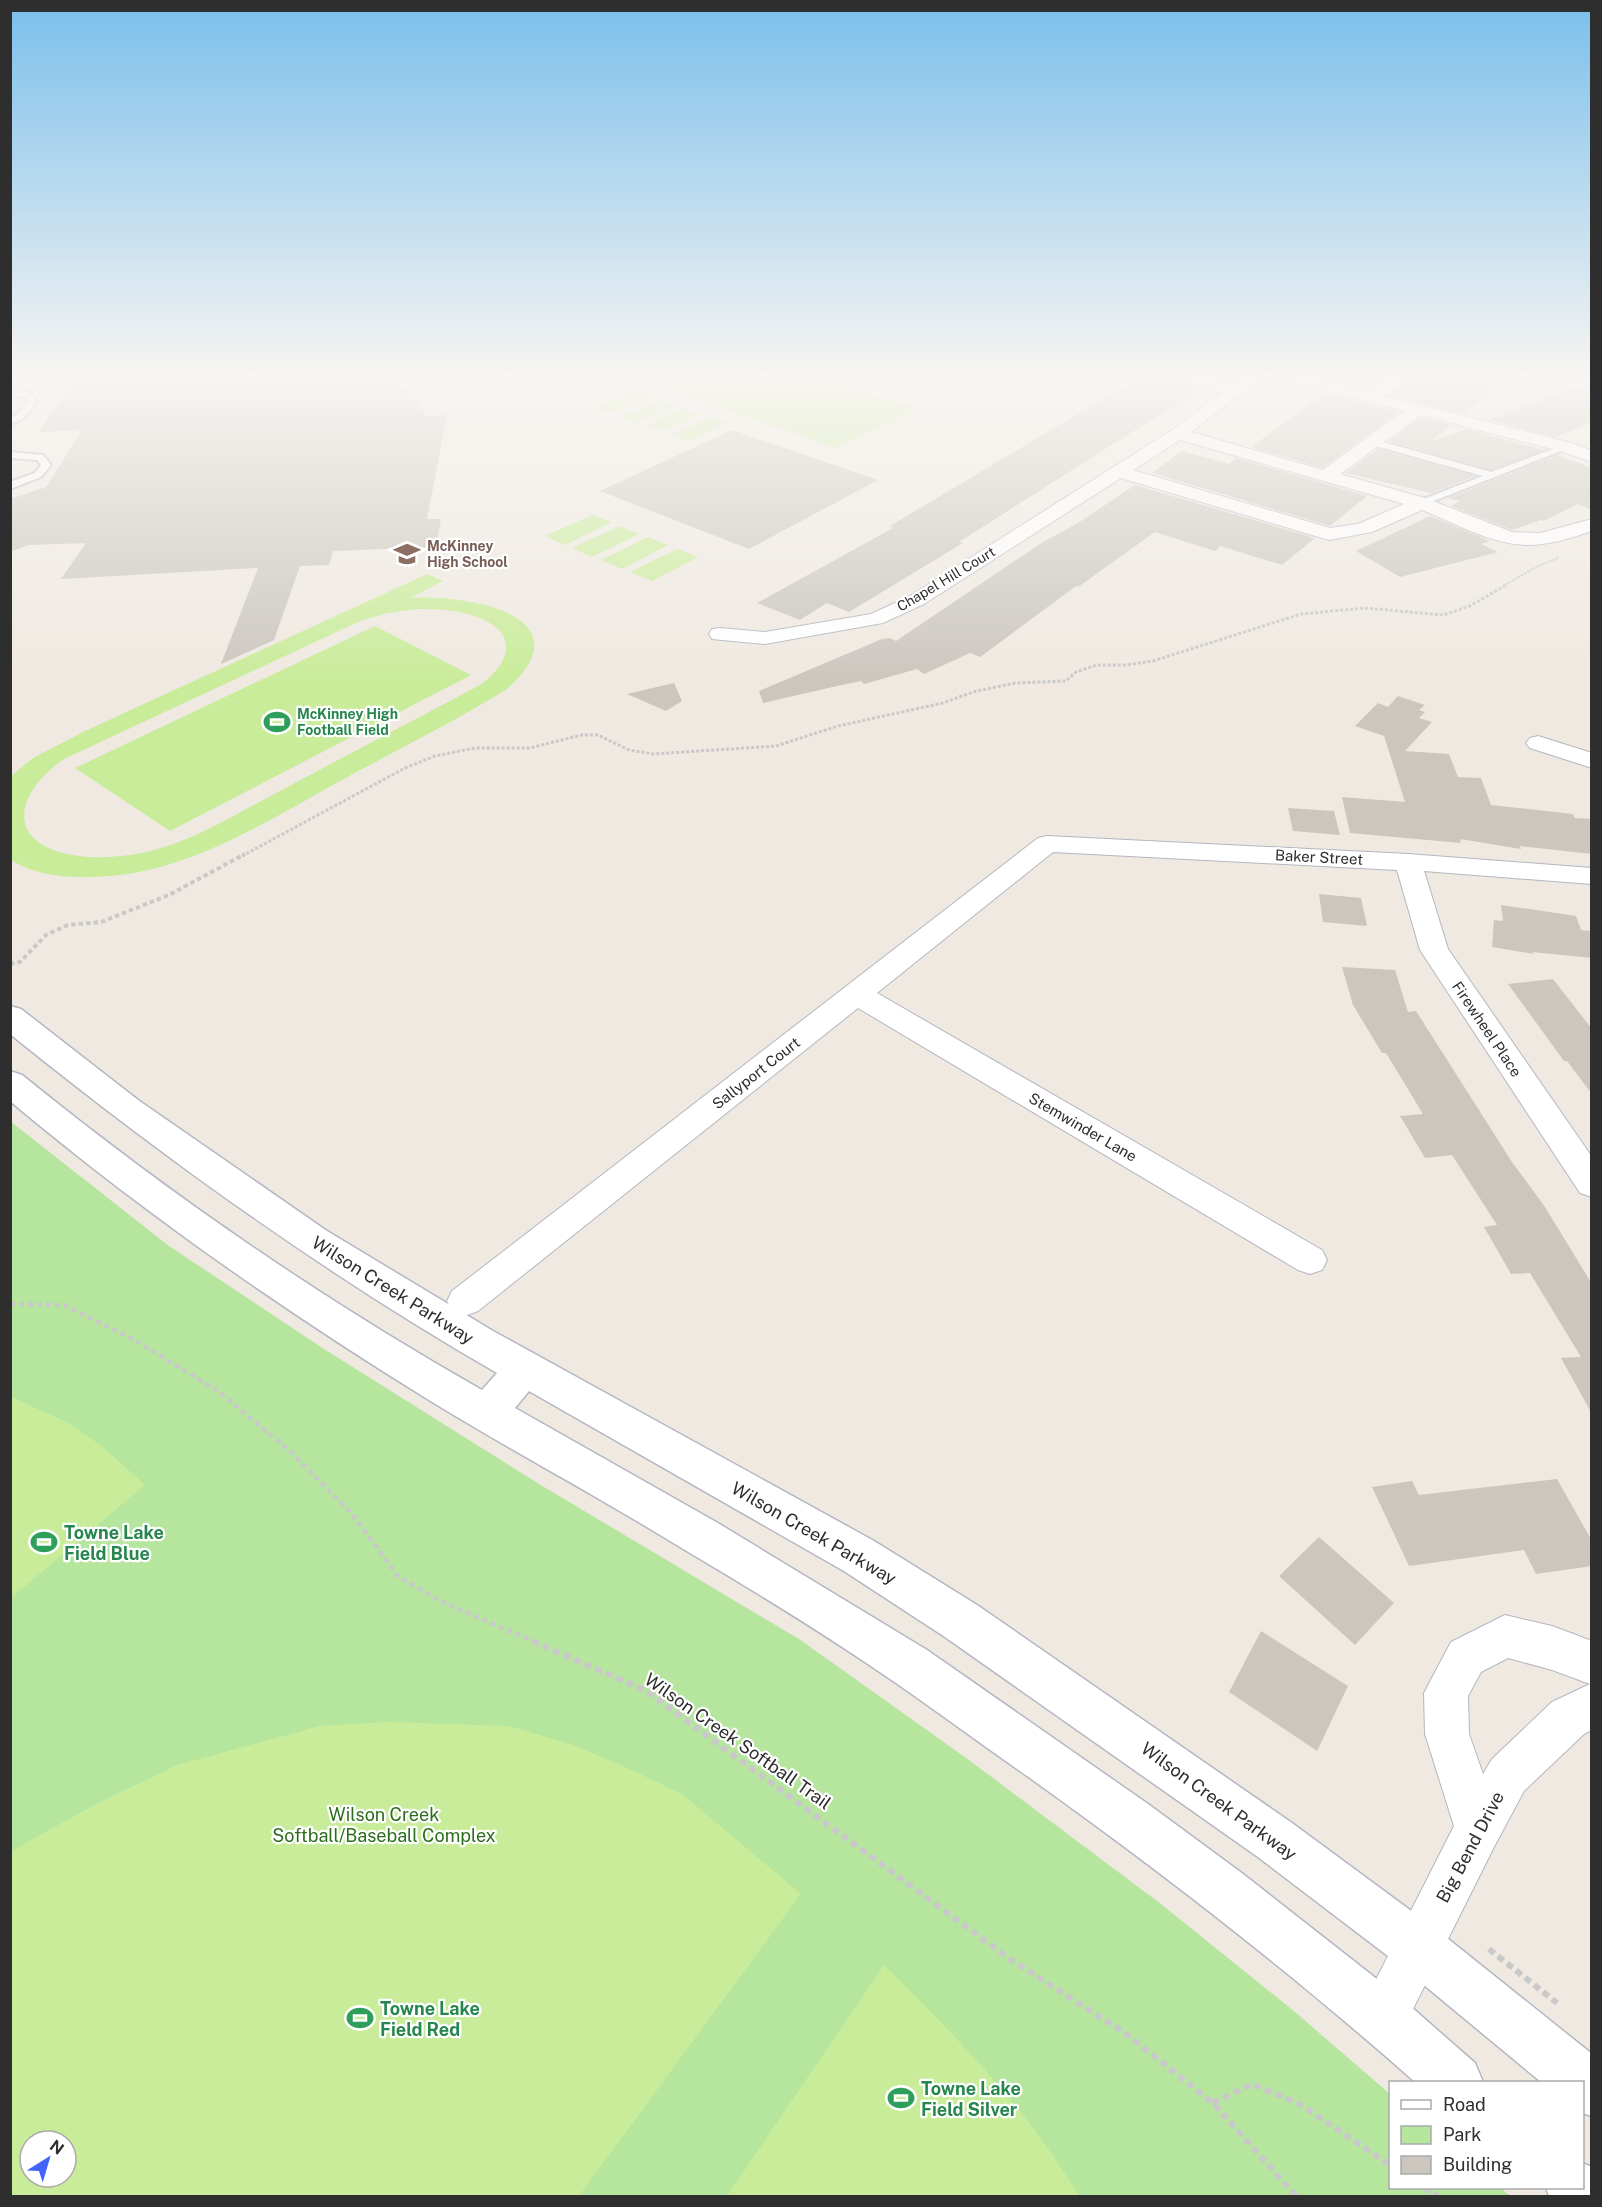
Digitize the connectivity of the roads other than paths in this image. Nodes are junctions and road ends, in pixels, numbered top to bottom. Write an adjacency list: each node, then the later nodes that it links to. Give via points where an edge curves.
1 (30, 478): 6 (lane)
2 (1105, 478): 9 (street, Chapel Hill Court, via 917,600 876,619 765,638)
3 (1140, 478): 7 (street, via 1329,534 1360,531)
4 (1333, 478): 7 (street)
5 (1483, 478): 7 (lane)
6 (10, 486)
7 (1421, 503): 8 (street, via 1523,541 1543,540)
8 (1592, 525)
9 (720, 634)
10 (1538, 743): 11 (street)
11 (1592, 761)
12 (1047, 844): 13 (street, Baker Street); 15 (street, Sallyport Court)
13 (1408, 861): 14 (street, Baker Street); 18 (street, Firewheel Place, via 1434,950)
14 (1592, 876)
15 (856, 994): 19 (street, Stemwinder Lane); 20 (street, Sallyport Court)
16 (10, 1017): 21 (main road, Wilson Creek Parkway, via 126,1109 242,1193 394,1292)
17 (10, 1083): 22 (main road, via 78,1139 221,1244 371,1344)
18 (1592, 1184)
19 (1310, 1260)
20 (465, 1301)
21 (524, 1369): 22 (main road); 26 (main road, Wilson Creek Parkway, via 859,1556 925,1597 1275,1840)
22 (487, 1413): 27 (main road, via 701,1536 911,1666 1131,1821)
23 (1592, 1663): 25 (street, via 1504,1636 1466,1657 1446,1693 1447,1734)
24 (1592, 1705): 25 (street, Big Bend Drive, via 1568,1718 1508,1775)
25 (1478, 1828): 26 (street, Big Bend Drive)
26 (1419, 1948): 27 (street, Big Bend Drive); 29 (main road, Wilson Creek Parkway)
27 (1382, 2017): 28 (main road)
28 (1455, 2081)
29 (1583, 2081)

